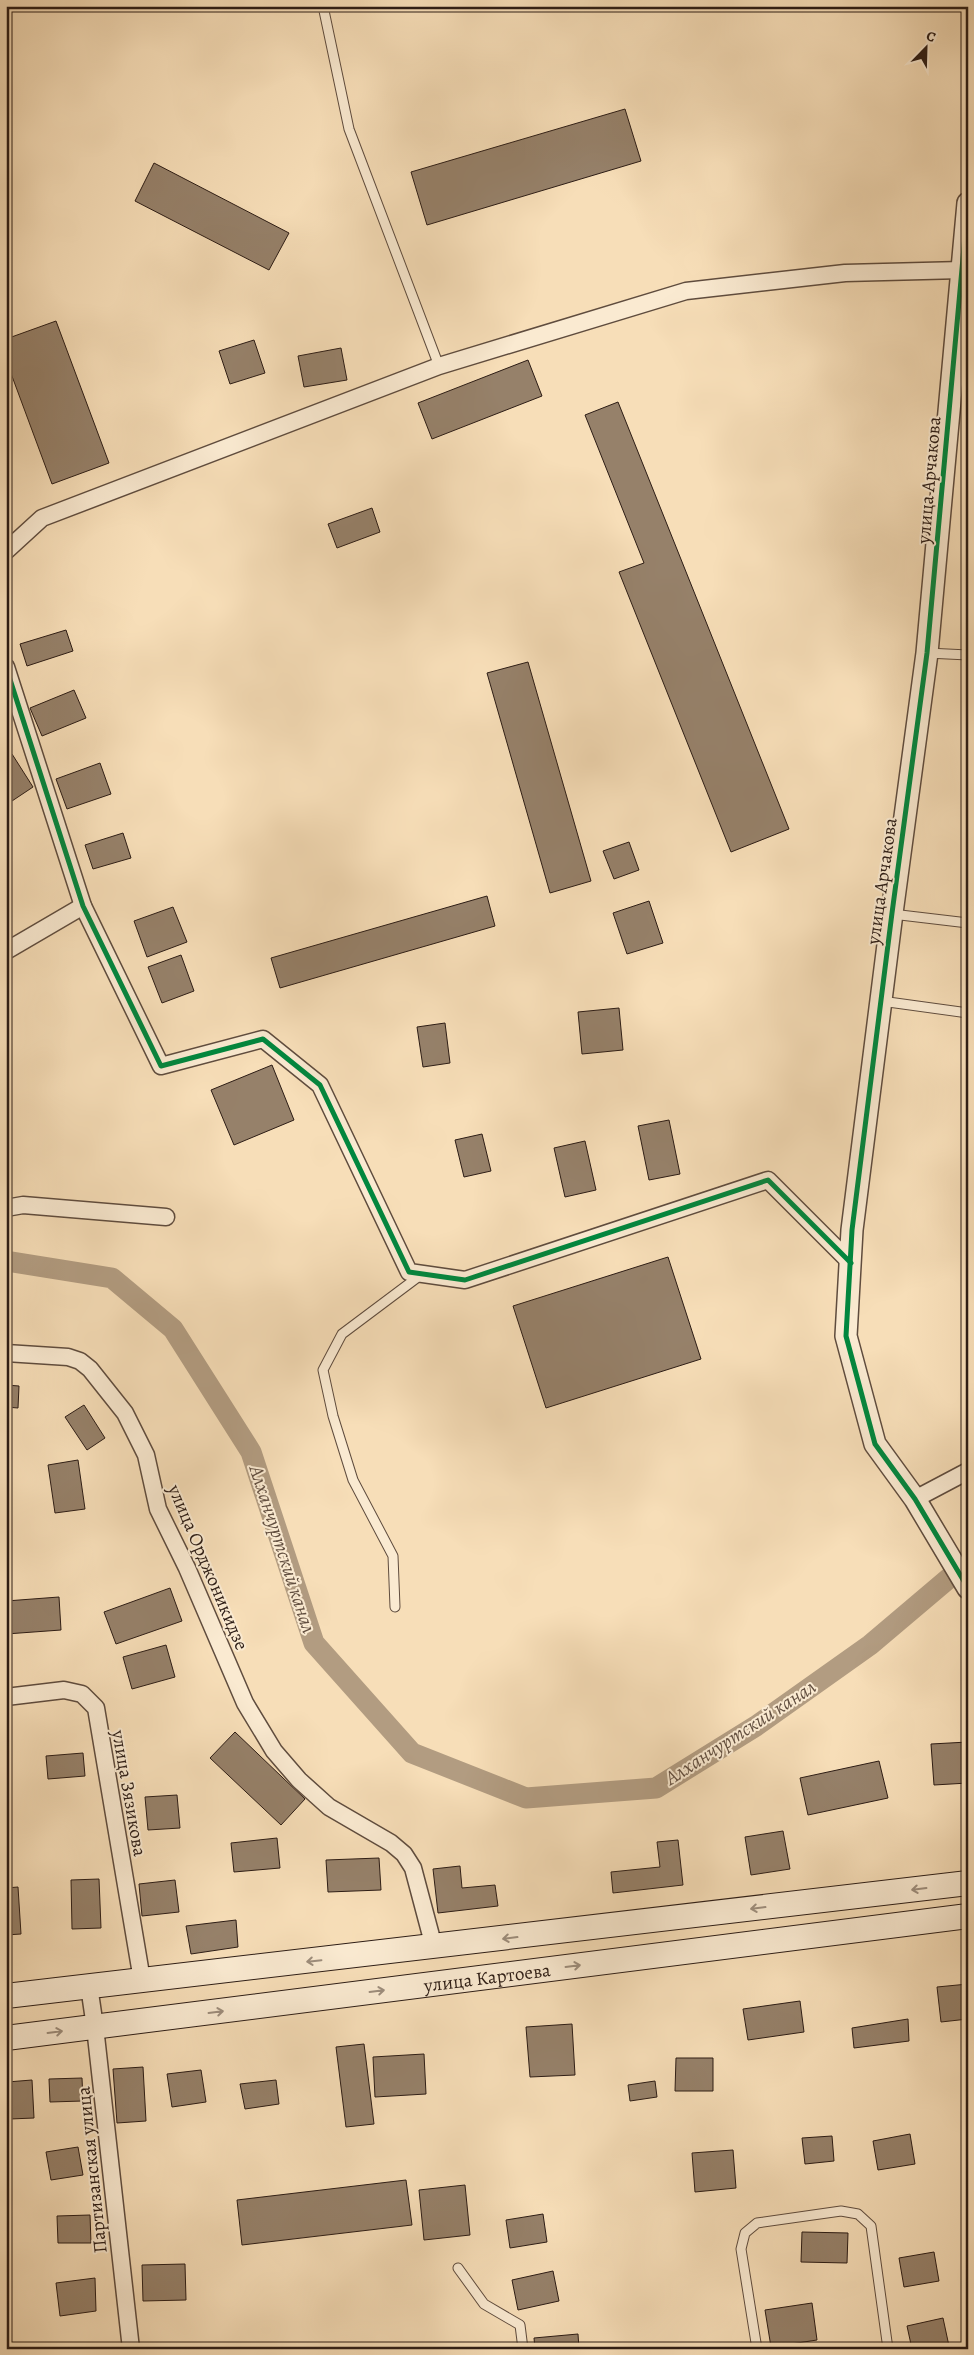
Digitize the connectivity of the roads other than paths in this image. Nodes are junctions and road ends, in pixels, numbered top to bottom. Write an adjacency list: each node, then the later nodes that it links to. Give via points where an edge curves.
1 (323, 6): 4 (lane, via 349,128)
2 (968, 203): 3 (street, улица Арчакова)
3 (962, 270): 4 (street, via 844,273 686,291); 6 (street, улица Арчакова)
4 (439, 366): 5 (street, via 42,518)
5 (6, 551)
6 (927, 653): 7 (lane); 10 (street, улица Арчакова)
7 (968, 655)
8 (6, 667): 9 (street)
9 (83, 906): 12 (street); 18 (street, via 161,1066 263,1039 320,1085 409,1272)
10 (892, 914): 11 (lane); 13 (street, улица Арчакова)
11 (968, 923)
12 (6, 951)
13 (881, 1002): 14 (lane); 17 (street, улица Арчакова, via 852,1230)
14 (968, 1013)
15 (6, 1208): 16 (street, via 23,1206)
16 (166, 1217)
17 (851, 1263): 18 (street, via 768,1180 464,1280); 21 (street, улица Арчакова, via 846,1336 875,1444)
18 (422, 1274): 23 (lane, via 342,1334 323,1370 353,1480 393,1556)
19 (6, 1353): 27 (street, улица Орджоникидзе, via 68,1357 80,1361 125,1413 146,1455 158,1509 245,1703 274,1751 299,1780 329,1806 404,1854 413,1868)
20 (968, 1471): 21 (street)
21 (915, 1500): 22 (street, улица Арчакова)
22 (967, 1586)
23 (394, 1607)
24 (6, 1697): 28 (street, улица Зязикова, via 64,1690 82,1694 96,1708)
25 (968, 1883): 27 (main road, улица Картоева, one-way to 27)
26 (968, 1916): 31 (main road, улица Картоева, one-way to 26)
27 (434, 1947): 28 (main road, улица Картоева, one-way to 28)
28 (142, 1980): 29 (main road, улица Картоева)
29 (89, 1986): 30 (main road, улица Картоева); 31 (street, Партизанская улица)
30 (6, 1996)
31 (95, 2027): 32 (main road, улица Картоева, one-way to 31); 34 (street, Партизанская улица)
32 (6, 2038)
33 (458, 2268): 35 (lane, via 484,2304 520,2325)
34 (131, 2349)
35 (523, 2349)
36 (757, 2349): 37 (lane, via 741,2249 745,2233 757,2223 841,2211 858,2214 871,2226)
37 (888, 2349)

